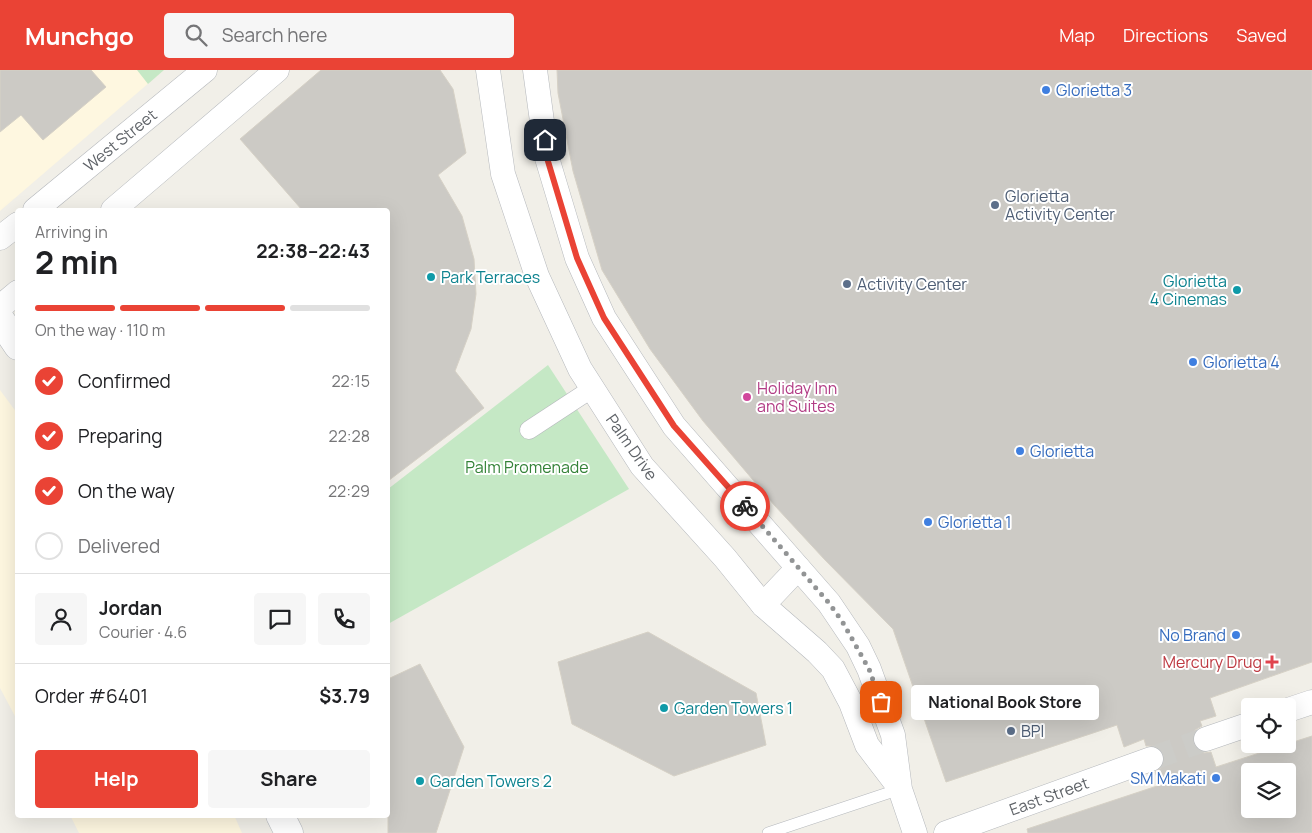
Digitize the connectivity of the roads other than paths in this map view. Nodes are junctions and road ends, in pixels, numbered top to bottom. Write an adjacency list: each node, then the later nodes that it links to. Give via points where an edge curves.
1 (205, 70): 5 (street, West Street)
2 (276, 70): 6 (street)
3 (488, 70): 13 (street, Palm Drive, via 503,174 536,276 580,369)
4 (535, 70): 15 (street, Palm Drive, via 547,158 577,258 604,318 674,426)
5 (36, 208)
6 (115, 208)
7 (15, 226): 8 (street)
8 (0, 238)
9 (15, 294): 10 (street)
10 (0, 307)
11 (0, 319): 12 (main road)
12 (15, 342)
13 (593, 388): 14 (street); 16 (street, Palm Drive, via 642,466)
14 (529, 430)
15 (798, 568): 16 (street); 22 (street, Palm Drive, via 842,621 869,669 893,735)
16 (763, 605): 22 (street, Palm Drive, via 833,669 851,702 867,745)
17 (1312, 702): 18 (street)
18 (1296, 707)
19 (1241, 727): 20 (street)
20 (1206, 739)
21 (1151, 759): 27 (street, East Street)
22 (900, 789): 25 (lane); 26 (street, Palm Drive)
23 (281, 818): 24 (main road)
24 (288, 833)
25 (768, 833)
26 (915, 833)
27 (946, 833)

